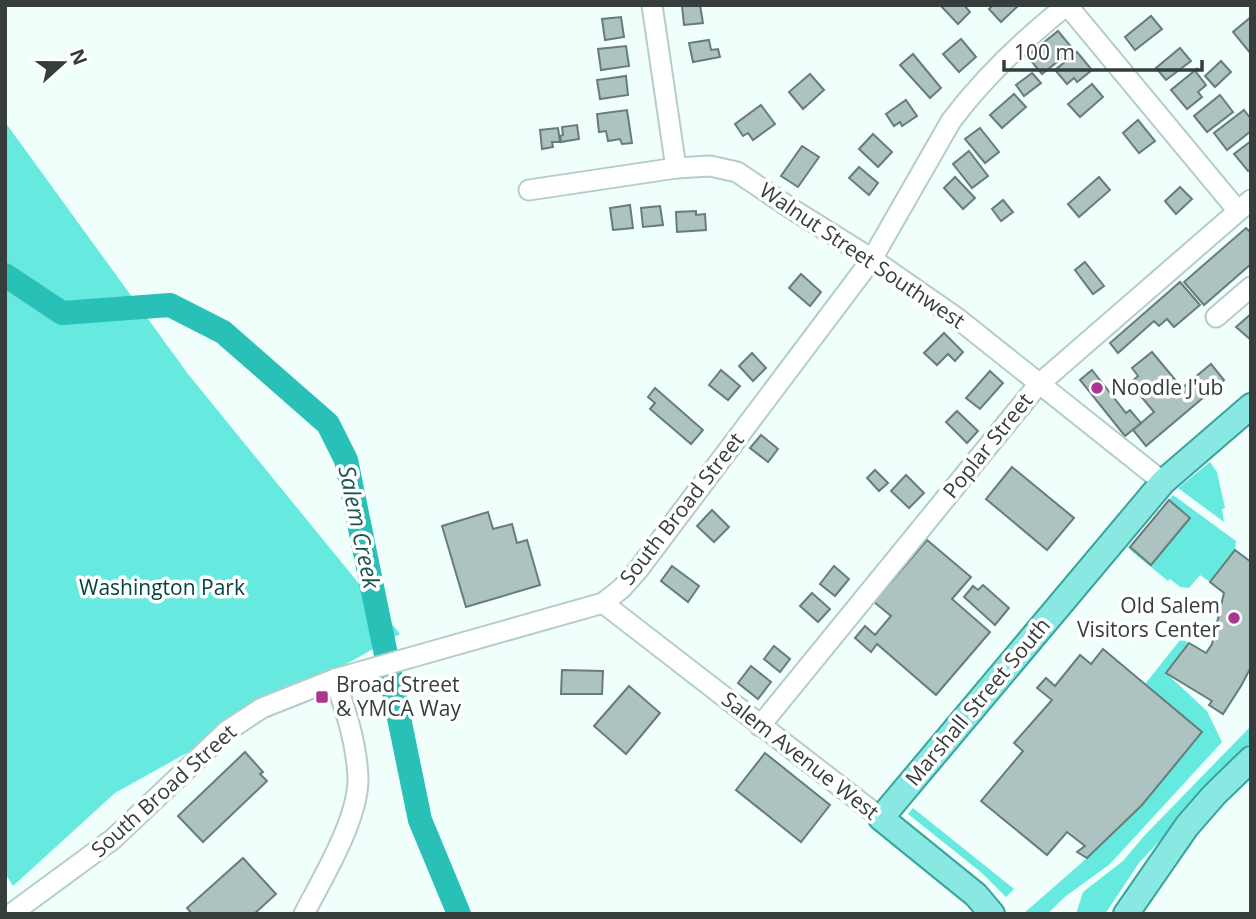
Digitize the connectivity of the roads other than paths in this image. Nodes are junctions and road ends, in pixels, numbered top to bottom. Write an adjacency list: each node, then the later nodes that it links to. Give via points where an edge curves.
1 (652, 5): 3 (street)
2 (1067, 5): 5 (street); 6 (street, South Broad Street, via 1013,49 977,87 951,121)
3 (676, 168): 4 (street, Walnut Street Southwest); 6 (street, Walnut Street Southwest, via 710,166 737,172)
4 (529, 190)
5 (1244, 205): 9 (street, Poplar Street)
6 (872, 259): 9 (street, Walnut Street Southwest, via 957,318); 12 (street, South Broad Street, via 638,570)
7 (1251, 286): 8 (street)
8 (1216, 317)
9 (1038, 385): 11 (street, Walnut Street Southwest); 14 (street, Poplar Street)
10 (1251, 406): 11 (main road, Marshall Street South)
11 (1163, 482): 16 (main road, Marshall Street South)
12 (603, 603): 13 (street, South Broad Street); 14 (street, Salem Avenue West)
13 (335, 679): 17 (street, South Broad Street, via 262,708 229,730 113,839); 18 (street, via 356,757 356,801)
14 (761, 726): 16 (street, Salem Avenue West)
15 (1251, 759): 20 (main road, via 1187,827)
16 (881, 818): 19 (main road, Salem Avenue West, via 976,895)
17 (11, 914)
18 (304, 914)
19 (992, 914)
20 (1126, 914)

